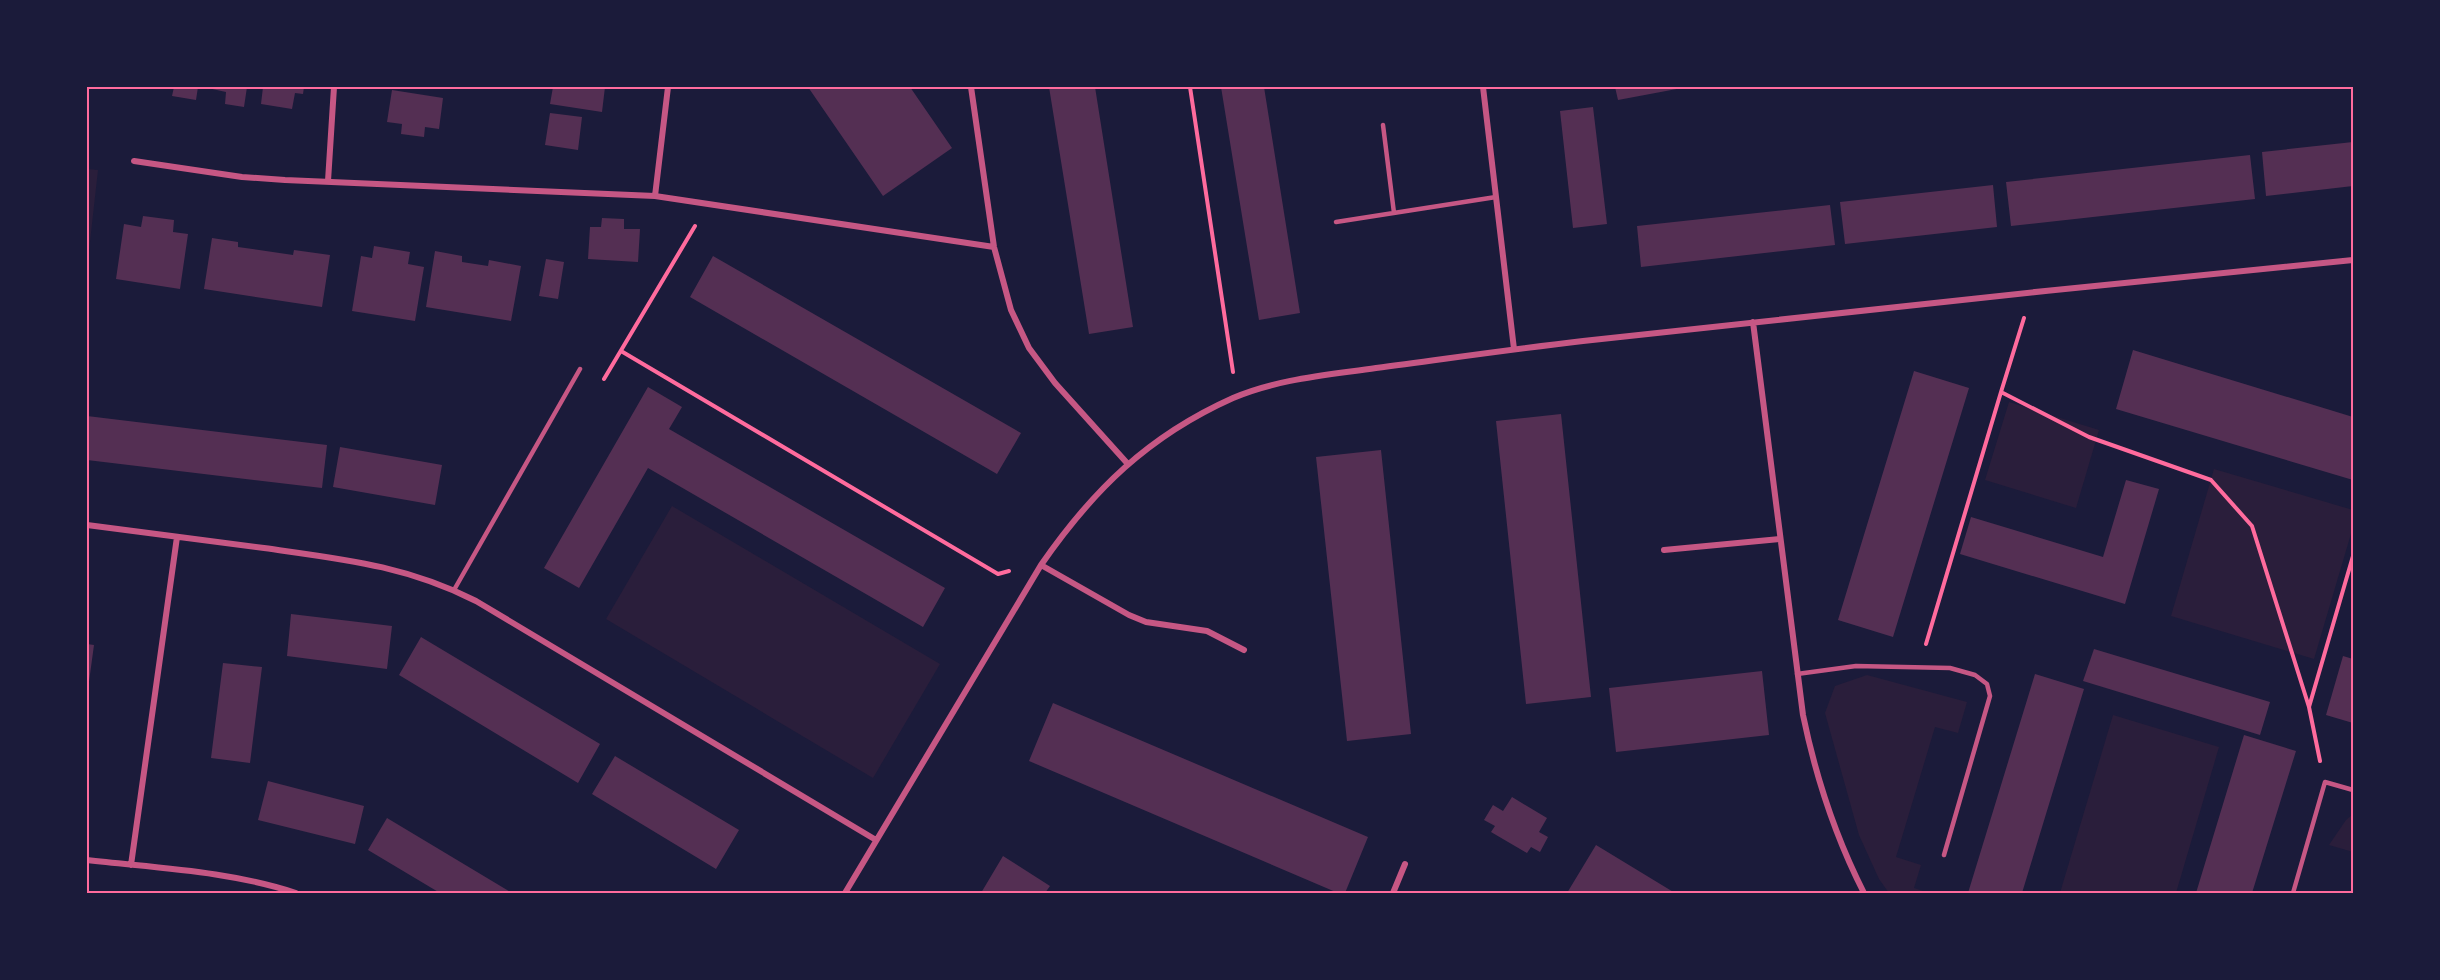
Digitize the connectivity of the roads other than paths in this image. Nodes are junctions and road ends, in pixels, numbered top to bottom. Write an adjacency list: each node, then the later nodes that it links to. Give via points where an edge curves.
1 (334, 87): 7 (street)
2 (668, 87): 8 (street)
3 (971, 87): 12 (street)
4 (1484, 87): 9 (street)
5 (1383, 125): 10 (lane)
6 (134, 161): 7 (street, via 242,177)
7 (328, 181): 8 (street)
8 (655, 196): 12 (street)
9 (1496, 196): 10 (lane); 15 (street)
10 (1394, 213): 11 (lane)
11 (1336, 222)
12 (994, 247): 17 (street, via 1011,310 1029,348)
13 (2353, 260): 14 (street)
14 (1753, 322): 15 (street); 20 (street)
15 (1514, 349): 17 (street, via 1280,383 1237,396 1201,414)
16 (580, 369): 23 (lane)
17 (1127, 463): 22 (street, via 1092,498)
18 (87, 525): 19 (street)
19 (177, 537): 23 (street, via 365,562); 31 (street)
20 (1780, 539): 21 (street); 25 (street)
21 (1664, 550)
22 (1041, 565): 24 (street, via 1129,615 1146,622 1207,631); 27 (street)
23 (454, 590): 27 (street)
24 (1244, 650)
25 (1797, 674): 28 (lane, via 1856,666 1950,668 1975,675 1987,684 1990,696); 35 (street, via 1821,787 1834,829)
26 (2353, 790): 36 (lane, via 2325,782)
27 (876, 840): 33 (street)
28 (1944, 855)
29 (87, 860): 31 (street)
30 (1405, 864): 34 (street)
31 (131, 865): 32 (street, via 238,878)
32 (296, 893)
33 (844, 893)
34 (1393, 893)
35 (1864, 893)
36 (2293, 893)

